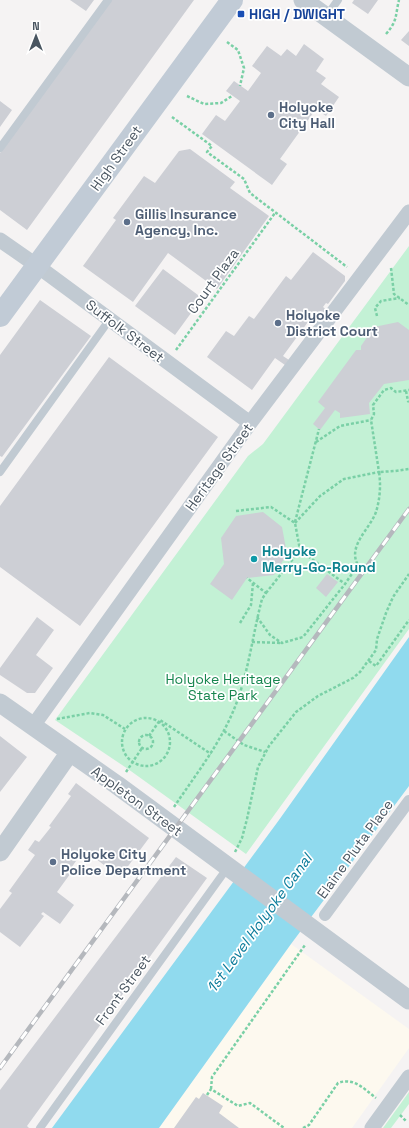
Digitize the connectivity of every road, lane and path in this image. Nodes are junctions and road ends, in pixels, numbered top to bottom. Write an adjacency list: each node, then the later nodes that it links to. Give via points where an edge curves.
1 (108, 0): 14 (lane)
2 (232, 0): 18 (main road, High Street)
3 (303, 0): 6 (street)
4 (338, 0): 6 (lane)
5 (399, 0): 7 (path, via 396,20)
6 (326, 17): 9 (street)
7 (386, 34)
8 (226, 42): 10 (path, via 238,50 244,68)
9 (409, 77)
10 (240, 86)
11 (187, 96): 12 (path, via 204,104 221,104)
12 (232, 96)
13 (172, 117): 15 (path, via 212,146 207,152 244,179 250,193)
14 (0, 148)
15 (275, 212): 19 (path); 26 (path, Court Plaza)
16 (409, 212): 30 (street, Heritage Street)
17 (0, 240): 18 (street, Suffolk Street)
18 (36, 265): 23 (main road, High Street); 25 (street, Suffolk Street)
19 (347, 267)
20 (390, 268): 21 (path, via 394,294)
21 (400, 298): 22 (path); 24 (path, via 381,301 375,308)
22 (409, 305)
23 (0, 316)
24 (377, 316)
25 (110, 319): 26 (street, Suffolk Street); 34 (lane)
26 (167, 362): 30 (street, Suffolk Street)
27 (408, 390): 28 (path); 29 (path, via 384,390 373,405 374,414)
28 (409, 402)
29 (371, 420): 32 (path, via 340,426); 35 (path)
30 (250, 423): 53 (street, Heritage Street)
31 (319, 429): 32 (path)
32 (315, 442): 37 (path)
33 (409, 469): 35 (path)
34 (0, 472)
35 (379, 472): 37 (path, via 344,478 320,496); 42 (path, via 381,483 376,512 359,540 354,553 358,565)
36 (236, 511): 37 (path, via 271,506)
37 (295, 523): 38 (path)
38 (300, 550): 42 (path); 43 (path)
39 (409, 574): 49 (path, via 393,597 377,639 376,650)
40 (247, 578): 41 (path)
41 (253, 582): 43 (path); 46 (path, via 251,605)
42 (345, 584): 48 (path, via 303,637)
43 (266, 593): 44 (path)
44 (257, 617): 47 (path); 48 (path, via 270,635)
45 (409, 620): 49 (path, via 376,666)
46 (240, 623)
47 (252, 642): 48 (path); 55 (path, via 241,690)
48 (282, 643)
49 (369, 661): 59 (path, via 357,676 318,696 296,712)
50 (0, 703): 53 (street, Appleton Street)
51 (55, 720): 54 (path, via 90,713 103,715)
52 (159, 722): 54 (path, via 141,718); 56 (path); 60 (path, via 160,720); 61 (path, via 170,737 166,755 151,766)
53 (33, 726): 58 (street, Appleton Street)
54 (125, 729): 61 (path, via 122,747)
55 (224, 731): 59 (path, via 244,745); 60 (path)
56 (150, 736): 57 (path, via 152,746); 57 (path, via 144,735 140,738 139,744)
57 (142, 748): 61 (path)
58 (70, 752): 62 (street, Appleton Street); 65 (street)
59 (264, 752): 66 (path, via 258,767 242,838)
60 (211, 754): 64 (path)
61 (133, 762): 62 (path)
62 (117, 785): 64 (street, Appleton Street)
63 (409, 801): 67 (street, Elaine Pluta Place)
64 (164, 820): 66 (street, Appleton Street)
65 (0, 852)
66 (231, 869): 67 (street, Appleton Street); 73 (lane, Front Street)
67 (314, 929): 68 (street, Appleton Street); 70 (path, via 212,1078)
68 (409, 1000)
69 (409, 1077): 72 (street)
70 (211, 1089): 71 (path); 74 (path, via 238,1106 250,1103)
71 (207, 1095)
72 (388, 1106): 75 (path, via 353,1081 345,1080 338,1083 309,1124); 76 (street)
73 (40, 1128)
74 (284, 1128)
75 (303, 1128)
76 (372, 1128)

